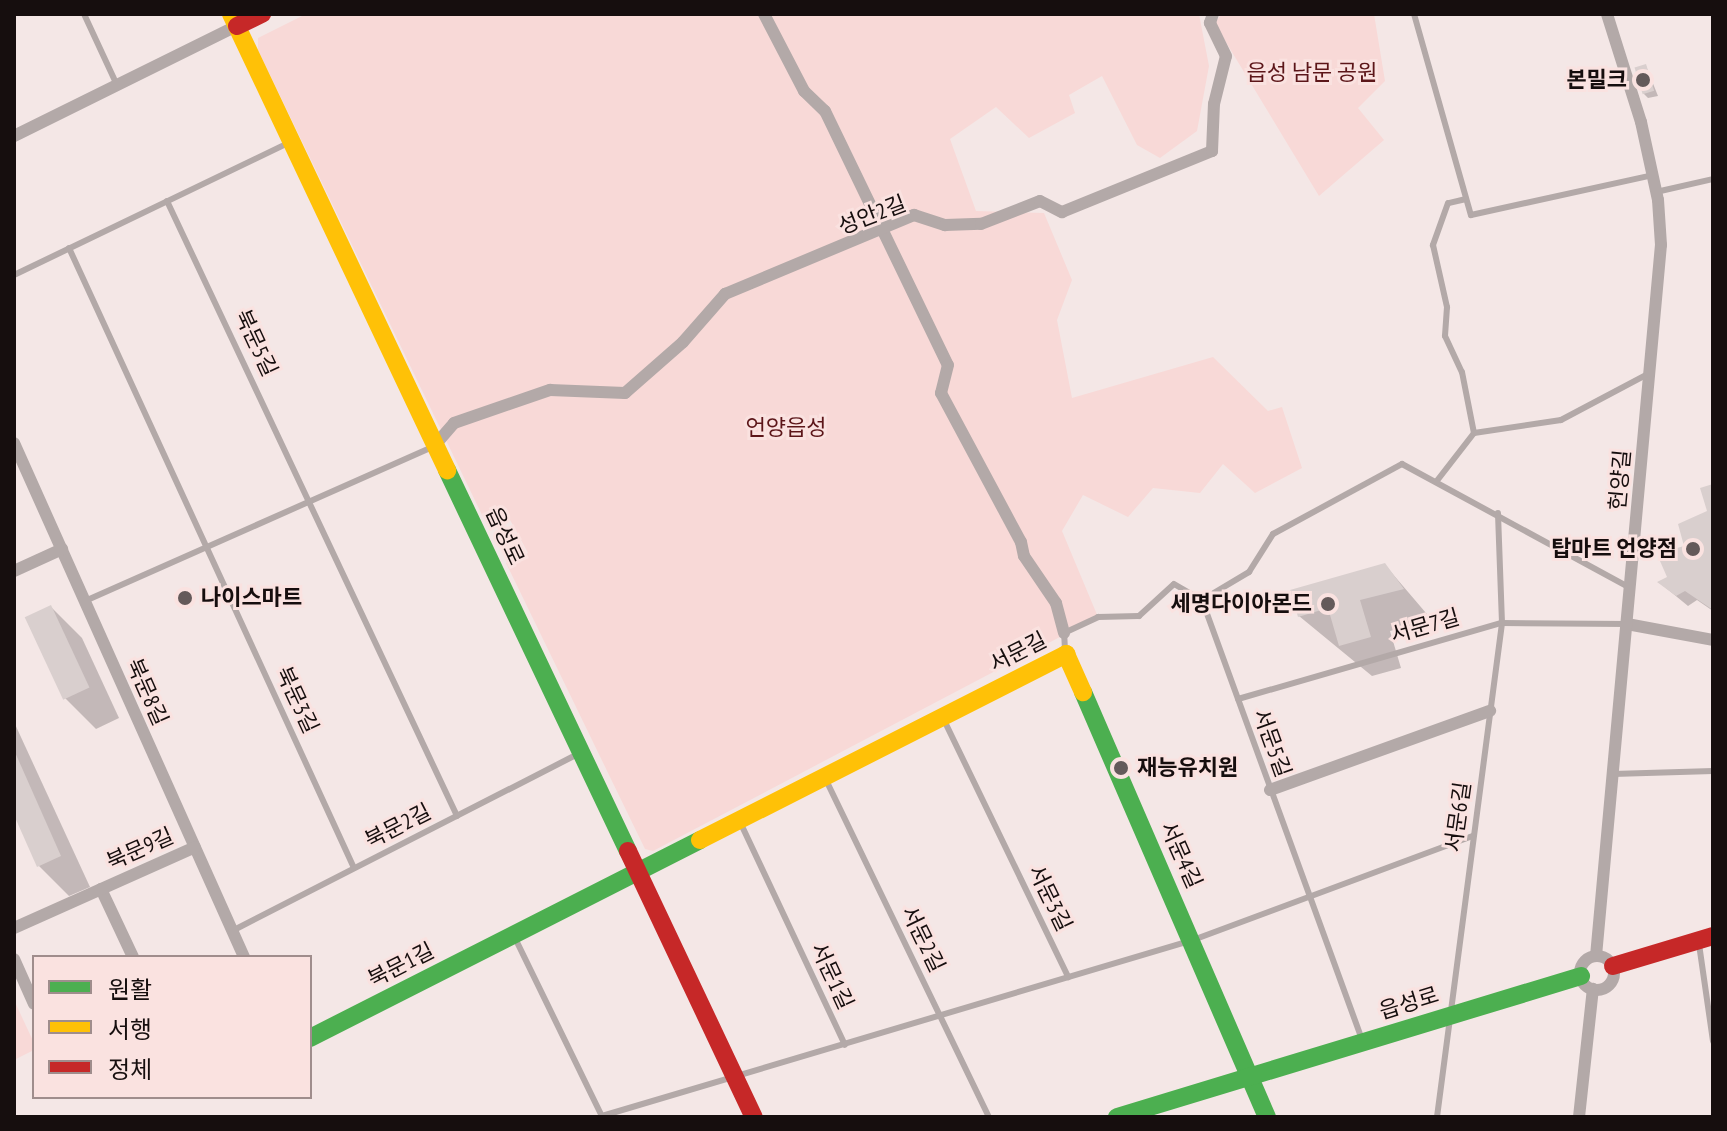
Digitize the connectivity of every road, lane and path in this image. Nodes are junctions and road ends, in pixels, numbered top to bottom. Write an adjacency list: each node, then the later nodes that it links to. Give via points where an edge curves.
1 (84, 14): 8 (lane)
2 (262, 14): 7 (street)
3 (764, 14): 16 (street, via 804,91 825,111)
4 (1213, 14): 16 (street, 성안2길, via 1210,23 1226,56 1214,104 1212,151 1062,212 1040,201 981,224 945,225 914,215)
5 (1414, 14): 14 (lane)
6 (1607, 14): 11 (street, 헌양길)
7 (234, 20): 8 (street); 10 (street, 읍성로)
8 (117, 85): 9 (street)
9 (14, 136)
10 (291, 141): 15 (lane); 22 (street, 읍성로)
11 (1653, 175): 13 (street, 헌양길); 14 (lane, via 1471,215)
12 (1713, 179): 13 (lane)
13 (1656, 192): 19 (street, 헌양길, via 1661,245)
14 (1466, 199): 20 (lane, via 1448,203 1433,245 1447,307 1445,336 1462,372)
15 (167, 201): 17 (lane); 24 (lane, 북문5길)
16 (883, 229): 22 (street, 성안2길, via 787,264 725,294 683,342 625,393 550,390 454,423); 34 (street, via 948,365 941,393 1024,556 1056,603)
17 (69, 248): 18 (lane); 26 (lane)
18 (14, 275)
19 (1650, 373): 20 (lane, via 1561,420); 29 (street, 헌양길)
20 (1474, 433): 23 (lane)
21 (14, 443): 27 (street, 북문8길)
22 (435, 445): 24 (lane); 40 (street, 읍성로)
23 (1436, 482): 25 (lane); 30 (lane, via 1402,464 1273,534 1249,572)
24 (309, 502): 26 (lane); 45 (lane)
25 (1498, 513): 29 (lane); 32 (lane, 서문6길)
26 (207, 547): 31 (lane); 49 (lane, 북문3길)
27 (62, 549): 28 (street); 31 (street, 북문8길)
28 (14, 571)
29 (1630, 588): 33 (street, 헌양길)
30 (1202, 600): 34 (lane, 서문길, via 1174,584 1139,616 1098,617); 37 (lane, 서문5길)
31 (85, 601): 48 (street, 북문8길)
32 (1502, 623): 33 (lane, 서문7길); 37 (lane, 서문7길); 38 (lane, 서문6길)
33 (1627, 624): 35 (street); 42 (street, 헌양길)
34 (1064, 633): 36 (lane, 서문길)
35 (1713, 640)
36 (1066, 654): 39 (street, 서문길); 57 (street, 서문4길)
37 (1238, 699): 44 (lane, 서문5길)
38 (1490, 711): 44 (street); 47 (lane, 서문6길)
39 (943, 717): 43 (street, 서문길); 63 (lane, 서문3길)
40 (581, 752): 45 (lane, 북문2길); 50 (street, 읍성로)
41 (1713, 771): 42 (lane)
42 (1612, 774): 60 (street, 헌양길)
43 (824, 777): 46 (street, 서문길); 66 (lane, 서문2길)
44 (1270, 790): 52 (lane, 서문5길)
45 (457, 816): 49 (lane, 북문2길)
46 (739, 820): 50 (street, 서문길); 71 (lane, 서문1길)
47 (1473, 836): 52 (lane); 67 (lane, 서문6길)
48 (195, 847): 51 (street, 북문9길); 54 (street, 북문8길)
49 (354, 868): 54 (lane, 북문2길)
50 (637, 871): 55 (street, 북문1길); 73 (street, 읍성로)
51 (101, 889): 53 (street, 북문9길); 58 (street, 북문9길)
52 (1309, 897): 57 (lane); 70 (lane, 서문5길)
53 (14, 928)
54 (232, 931): 59 (street, 북문8길)
55 (513, 934): 68 (street, 북문1길); 74 (lane)
56 (1706, 938): 62 (street); 69 (lane)
57 (1193, 940): 63 (lane); 72 (street, 서문4길)
58 (132, 955)
59 (243, 955)
60 (1596, 956): 62 (street); 64 (street, via 1583,964)
61 (14, 959): 65 (street)
62 (1613, 966): 64 (street, via 1610,984)
63 (1068, 977): 66 (lane)
64 (1587, 982): 67 (street, 읍성로); 80 (street)
65 (32, 1000)
66 (941, 1016): 71 (lane); 76 (lane, 서문2길)
67 (1449, 1016): 70 (street, 읍성로); 79 (lane, 서문6길)
68 (312, 1037)
69 (1713, 1041)
70 (1363, 1042): 72 (street, 읍성로)
71 (845, 1045): 73 (lane, 서문1길)
72 (1251, 1077): 77 (street, 읍성로); 78 (street)
73 (736, 1078): 74 (lane); 75 (street, 읍성로)
74 (602, 1116)
75 (754, 1117)
76 (989, 1117)
77 (1117, 1117)
78 (1267, 1117)
79 (1437, 1117)
80 (1579, 1117)

